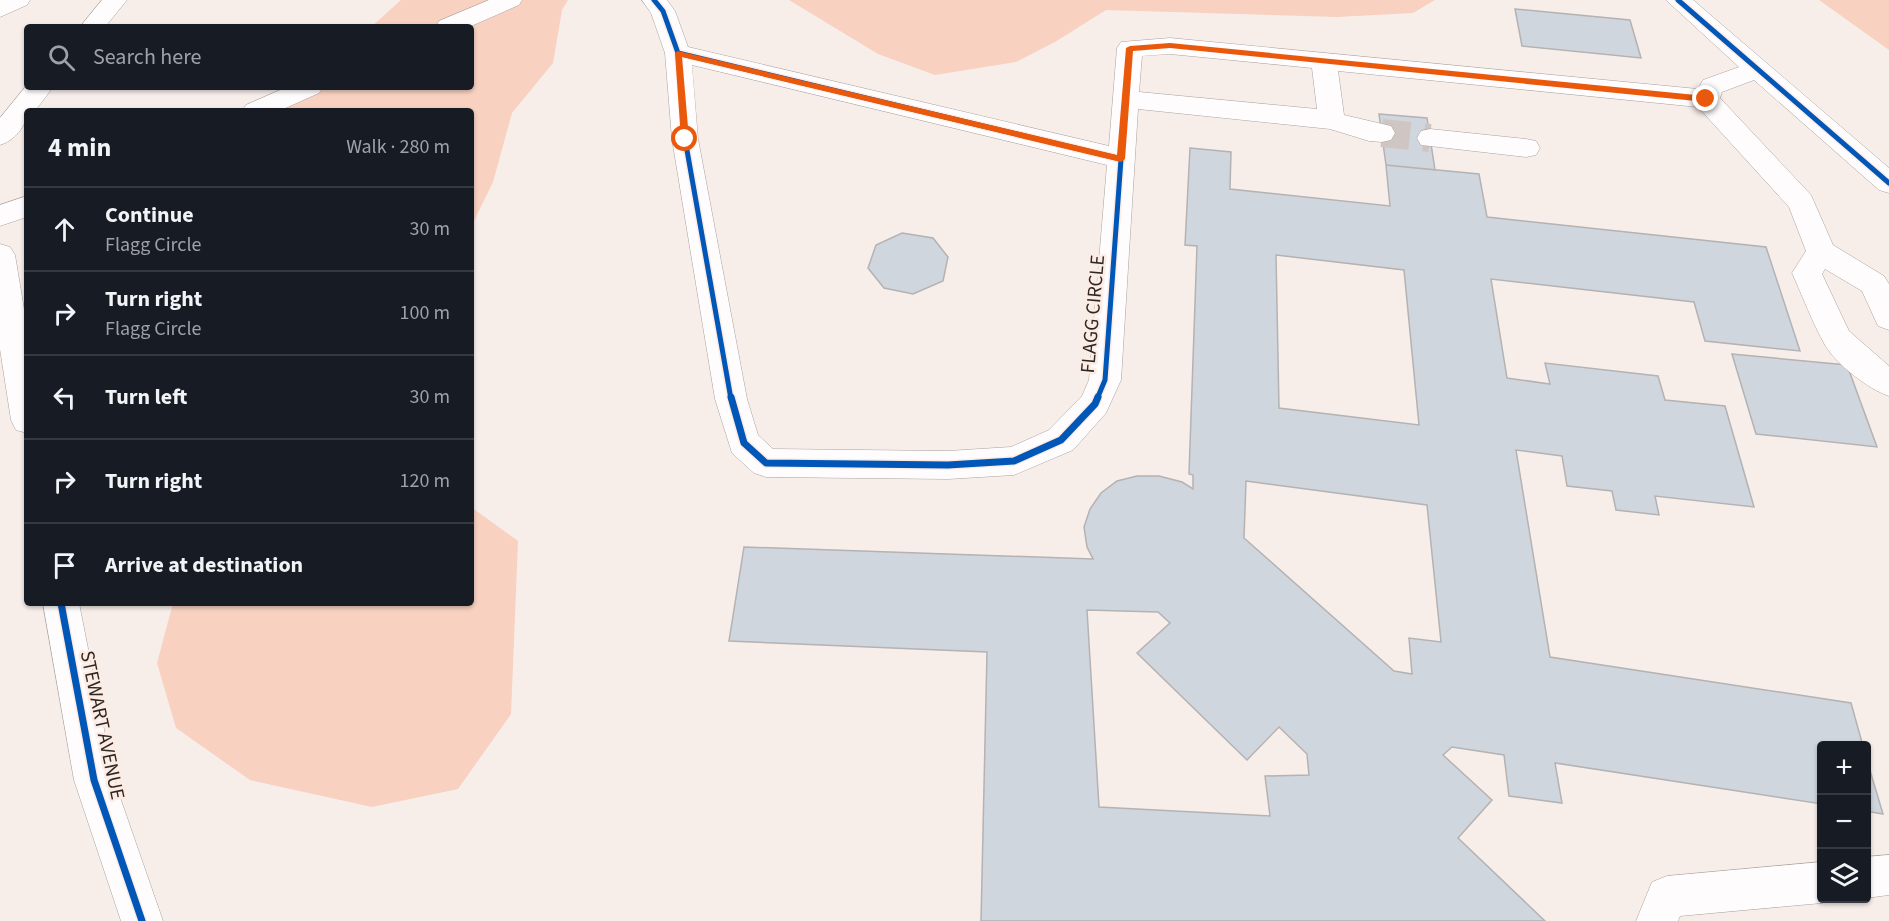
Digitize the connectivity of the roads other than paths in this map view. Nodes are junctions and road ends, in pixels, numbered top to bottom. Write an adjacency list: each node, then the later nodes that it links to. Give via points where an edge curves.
1 (18, 0): 6 (street)
2 (115, 0): 7 (street)
3 (510, 0): 8 (street)
4 (654, 0): 9 (street, FLAGG CIRCLE, via 663,11)
5 (1678, 0): 11 (street)
6 (0, 9)
7 (95, 24)
8 (455, 24)
9 (678, 53): 22 (street); 22 (street, FLAGG CIRCLE, via 685,139 731,399 744,442 766,463 948,465 1014,461 1061,440 1095,404 1105,380)
10 (1324, 62): 14 (street, FLAGG CIRCLE, via 1170,46 1130,48); 15 (street); 17 (street)
11 (1758, 69): 15 (street, via 1712,86); 23 (street)
12 (38, 90): 19 (street)
13 (303, 90): 16 (street)
14 (1126, 99): 17 (street); 22 (street, FLAGG CIRCLE)
15 (1706, 99): 26 (street, via 1801,202)
16 (262, 108)
17 (1330, 120): 18 (street)
18 (1382, 133)
19 (0, 136)
20 (1430, 138): 21 (street)
21 (1526, 148)
22 (1121, 159)
23 (1889, 183)
24 (24, 207): 25 (street)
25 (0, 216)
26 (1821, 252): 28 (street, via 1874,284); 29 (street, via 1807,273 1837,339)
27 (0, 255): 30 (street)
28 (1889, 318)
29 (1889, 383)
30 (24, 402)
31 (62, 606): 35 (street, STEWART AVENUE, via 94,780)
32 (1889, 875): 33 (street)
33 (1871, 877)
34 (1817, 882): 36 (street, via 1667,897)
35 (142, 921)
36 (1657, 921)

